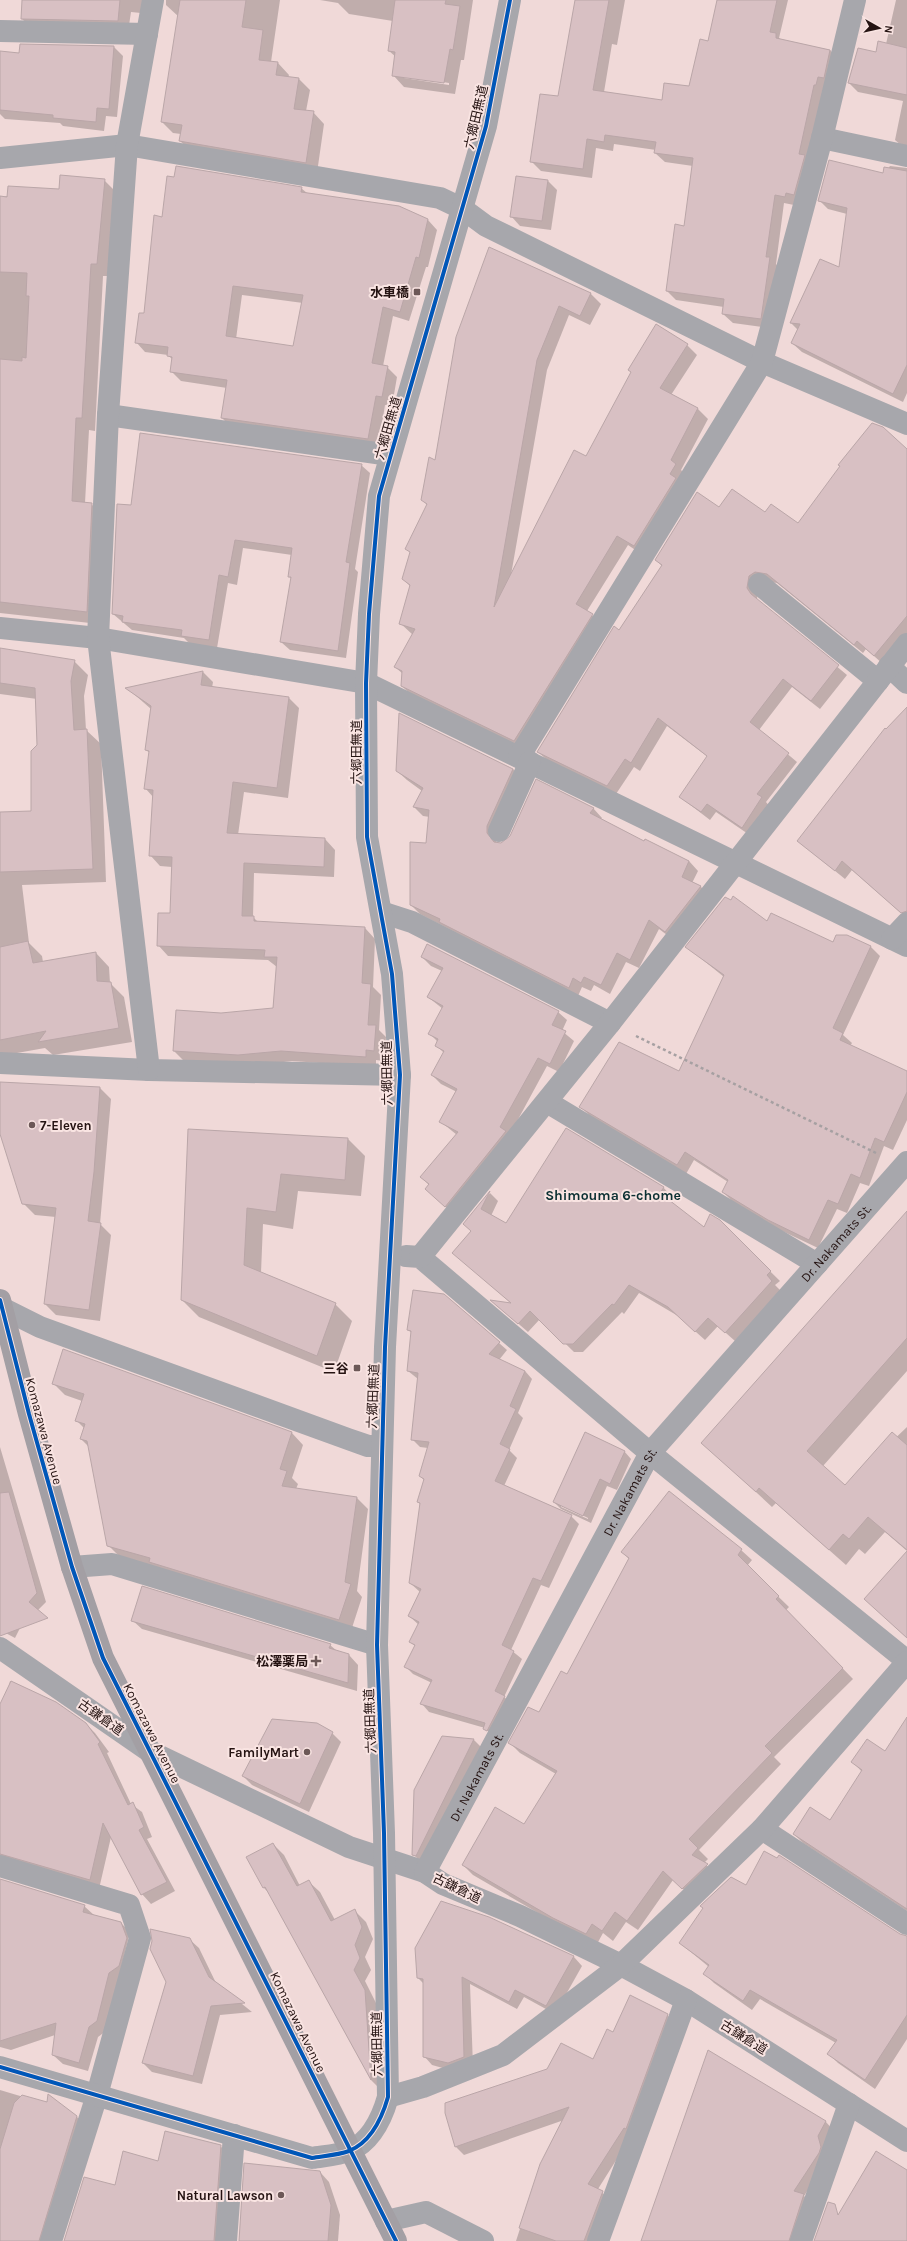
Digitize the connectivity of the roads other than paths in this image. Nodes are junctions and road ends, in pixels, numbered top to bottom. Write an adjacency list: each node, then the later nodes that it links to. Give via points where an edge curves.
1 (153, 0): 5 (street)
2 (510, 0): 10 (street, 六郷田無道, via 486,126)
3 (855, 0): 6 (street)
4 (0, 31): 5 (street)
5 (147, 34): 7 (street)
6 (822, 138): 8 (street); 11 (street)
7 (127, 146): 9 (street); 10 (street, via 440,198); 12 (street)
8 (907, 156)
9 (0, 158)
10 (463, 209): 11 (street, via 486,226); 14 (street, 六郷田無道)
11 (762, 362): 13 (street); 22 (street)
12 (108, 415): 14 (street); 17 (street)
13 (907, 424)
14 (390, 456): 20 (street, 六郷田無道, via 379,496)
15 (759, 584): 19 (street)
16 (0, 628): 17 (street)
17 (98, 638): 20 (street); 30 (street)
18 (907, 644): 19 (street)
19 (884, 674): 21 (street); 24 (street)
20 (366, 683): 22 (street); 25 (street, 六郷田無道, via 367,837)
21 (907, 683)
22 (524, 760): 23 (street); 24 (street)
23 (499, 831)
24 (737, 863): 27 (street); 28 (street)
25 (381, 912): 28 (street, via 412,922); 31 (street, 六郷田無道, via 392,974)
26 (907, 923): 27 (street)
27 (900, 943)
28 (610, 1023): 32 (street)
29 (0, 1063): 30 (street)
30 (149, 1070): 31 (street)
31 (400, 1075): 34 (street, 六郷田無道)
32 (547, 1102): 35 (street); 36 (street)
33 (905, 1164): 36 (street, Dr. Nakamats St.)
34 (388, 1254): 35 (street); 38 (street, 六郷田無道)
35 (420, 1257): 39 (street)
36 (817, 1264): 39 (street, Dr. Nakamats St.)
37 (1, 1305): 38 (street, via 40,1327 368,1446); 40 (main road, Komazawa Avenue)
38 (382, 1446): 41 (street, 六郷田無道)
39 (650, 1453): 43 (street); 48 (street, Dr. Nakamats St.)
40 (72, 1567): 41 (street, via 112,1564); 44 (main road, Komazawa Avenue, via 103,1658)
41 (378, 1645): 46 (street, 六郷田無道)
42 (0, 1648): 44 (street, 古鎌倉道)
43 (907, 1662): 45 (street)
44 (149, 1751): 46 (street, 古鎌倉道, via 349,1847); 58 (main road, Komazawa Avenue, via 267,1981)
45 (762, 1829): 49 (street); 50 (street)
46 (384, 1860): 48 (street, 古鎌倉道); 54 (street, 六郷田無道)
47 (0, 1866): 53 (street, via 129,1905 140,1938)
48 (425, 1872): 50 (street, 古鎌倉道, via 443,1884 520,1916)
49 (907, 1924)
50 (621, 1965): 51 (street, 古鎌倉道); 54 (street, via 503,2055 423,2087)
51 (686, 2000): 55 (street, 古鎌倉道); 64 (street)
52 (0, 2066): 53 (street)
53 (97, 2095): 56 (street); 60 (street)
54 (388, 2097): 58 (street, 六郷田無道, via 383,2117 368,2137)
55 (849, 2104): 57 (street, 古鎌倉道); 65 (street)
56 (234, 2135): 58 (street, via 312,2158); 61 (street)
57 (907, 2141)
58 (349, 2151): 59 (main road, Komazawa Avenue)
59 (386, 2220): 62 (main road, Komazawa Avenue); 63 (street, via 426,2212)
60 (51, 2241)
61 (226, 2241)
62 (396, 2241)
63 (483, 2241)
64 (598, 2241)
65 (801, 2241)

